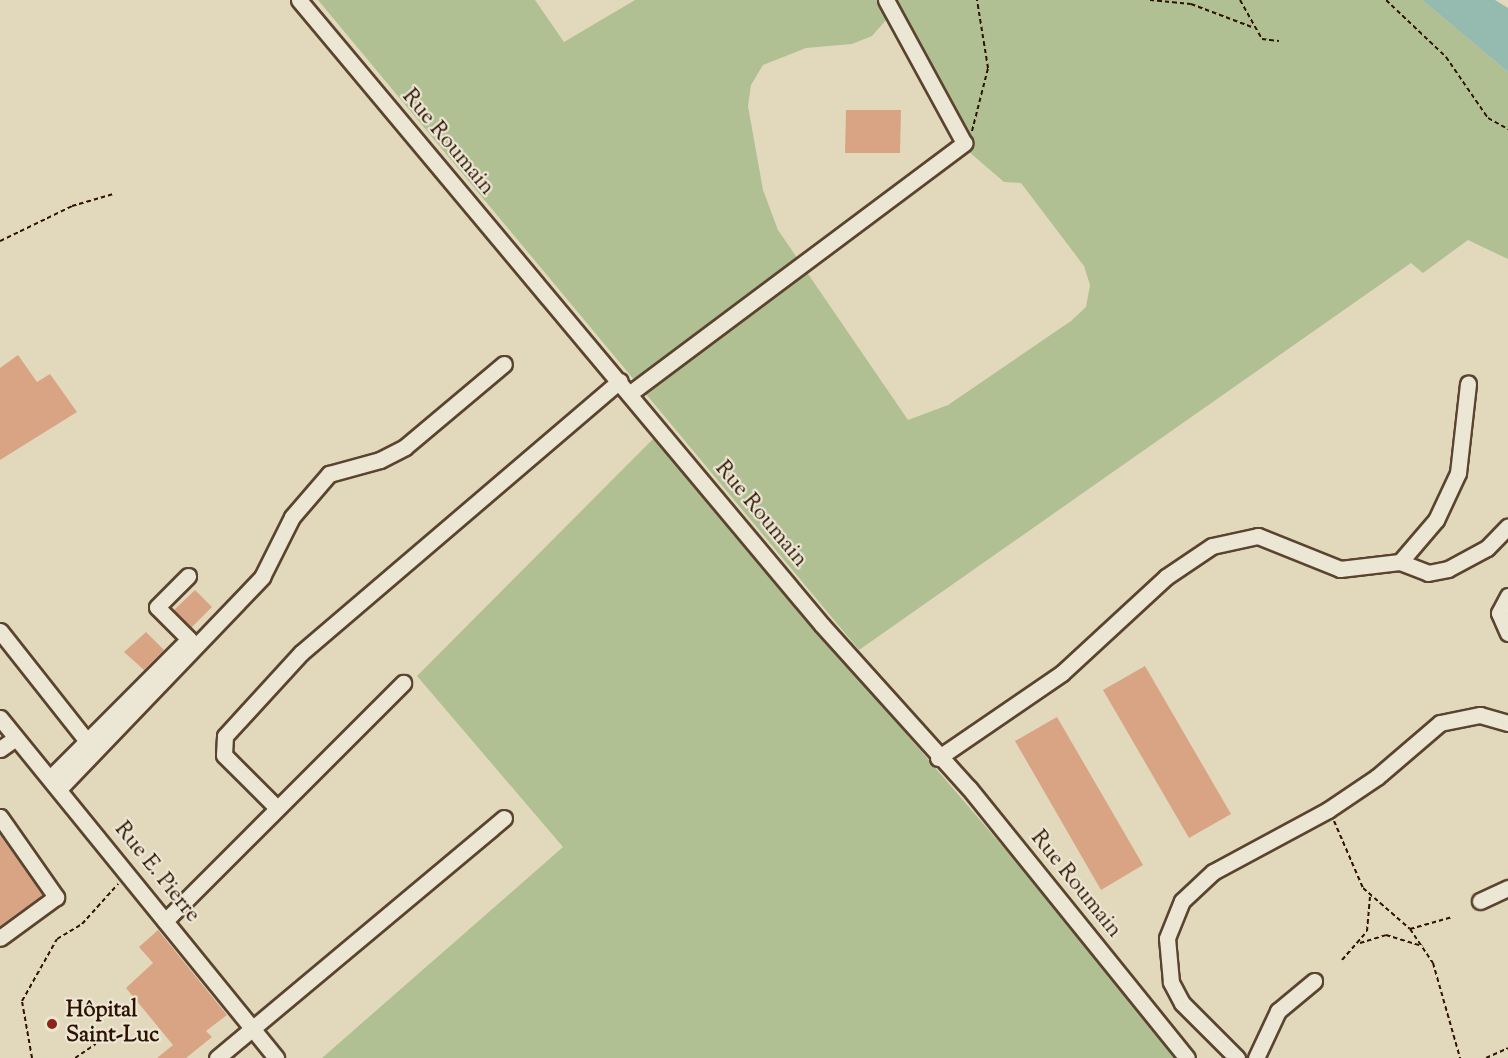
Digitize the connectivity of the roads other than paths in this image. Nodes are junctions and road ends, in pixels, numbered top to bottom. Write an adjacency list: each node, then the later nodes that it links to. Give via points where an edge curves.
1 (299, 0): 4 (street, Rue Roumain)
2 (886, 0): 6 (street, via 964,143)
3 (504, 364): 20 (street, via 405,447 380,460 329,474 292,517 262,577)
4 (620, 381): 6 (street, Rue Roumain); 21 (street, via 301,652 225,736 224,756)
5 (1468, 384): 8 (street, via 1458,473 1436,520)
6 (629, 394): 19 (street, Rue Roumain)
7 (1508, 526): 8 (street, via 1487,548 1448,569 1428,573)
8 (1400, 562): 19 (street, via 1340,569 1258,536 1212,546 1166,578 1062,673)
9 (188, 576): 17 (street, via 157,607 189,639)
10 (1508, 596): 12 (street, via 1499,613)
11 (0, 631): 17 (street)
12 (1508, 633)
13 (403, 683): 21 (street)
14 (0, 718): 16 (street, Rue E. Pierre)
15 (1508, 723): 33 (street, via 1480,714 1440,723 1328,810 1194,886 1173,917 1166,961 1171,982 1195,1018)
16 (16, 738): 18 (street); 20 (street, Rue E. Pierre)
17 (87, 741): 20 (street)
18 (0, 749)
19 (938, 758): 32 (street, Rue Roumain, via 969,788)
20 (54, 783): 26 (street, Rue E. Pierre)
21 (275, 806): 26 (street)
22 (0, 817): 27 (street, via 56,897)
23 (504, 818): 29 (street)
24 (1508, 888): 25 (street)
25 (1480, 901)
26 (165, 921): 29 (street, Rue E. Pierre)
27 (0, 938)
28 (1314, 981): 34 (street, via 1278,1011)
29 (253, 1027): 30 (street); 31 (street, Rue E. Pierre)
30 (217, 1058)
31 (276, 1058)
32 (1187, 1058)
33 (1237, 1058)
34 (1256, 1058)

